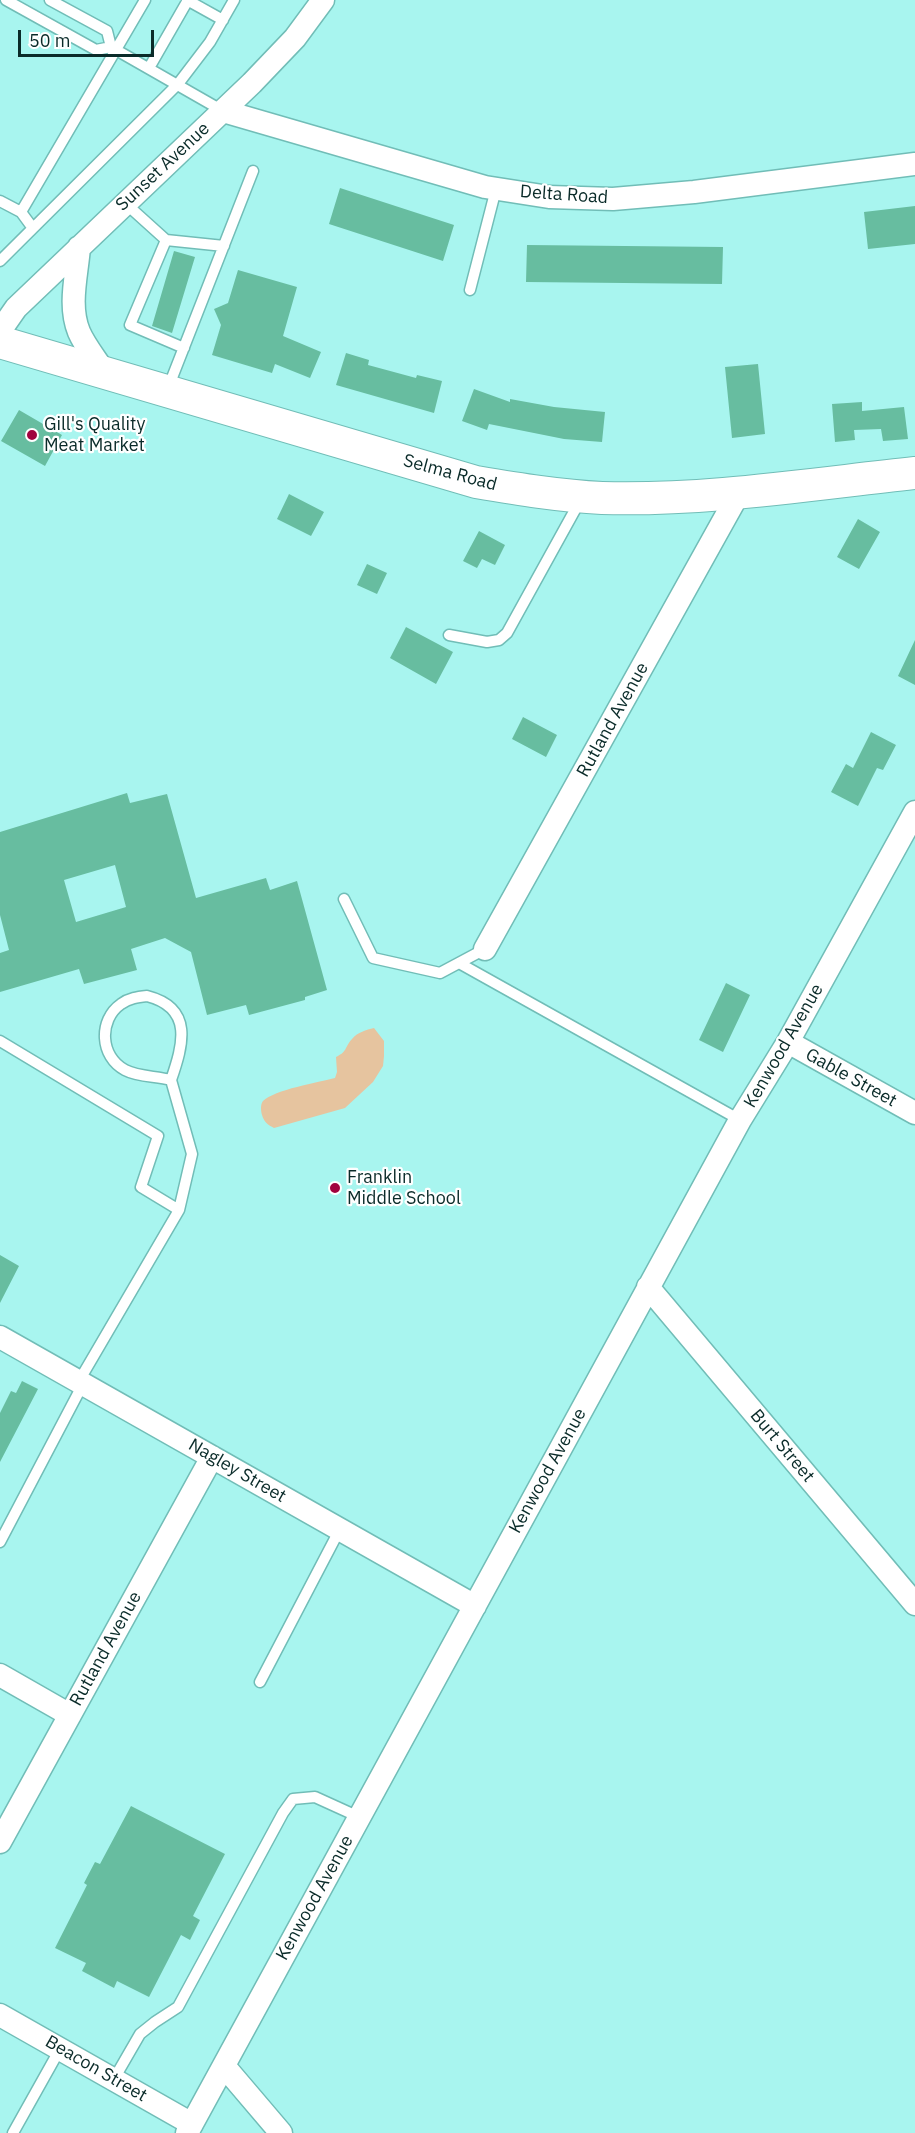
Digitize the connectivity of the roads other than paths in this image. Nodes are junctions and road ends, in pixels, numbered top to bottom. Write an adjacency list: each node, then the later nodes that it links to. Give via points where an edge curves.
1 (6, 0): 8 (lane, via 96,50)
2 (50, 0): 8 (lane, via 107,32)
3 (145, 0): 8 (lane)
4 (188, 0): 7 (lane); 9 (lane)
5 (234, 0): 7 (lane)
6 (323, 0): 11 (street, Sunset Avenue, via 295,38)
7 (223, 20): 10 (lane)
8 (114, 48): 9 (lane); 17 (lane)
9 (149, 68): 10 (lane)
10 (178, 84): 11 (lane); 18 (lane)
11 (223, 111): 14 (street, Delta Road); 16 (street, Sunset Avenue)
12 (915, 164): 14 (street, Delta Road, via 613,199 549,197)
13 (253, 171): 20 (lane)
14 (496, 189): 23 (lane)
15 (0, 201): 17 (lane)
16 (125, 203): 19 (lane); 21 (street, Sunset Avenue)
17 (21, 212): 18 (lane)
18 (32, 227): 22 (lane)
19 (166, 240): 20 (lane); 26 (lane, via 130,326)
20 (224, 246): 26 (lane)
21 (79, 247): 24 (street, Sunset Avenue, via 16,308); 27 (street, via 74,311 79,332)
22 (0, 261)
23 (470, 290)
24 (0, 330)
25 (0, 342): 27 (street, Selma Road)
26 (184, 348): 28 (lane)
27 (104, 372): 28 (street, Selma Road)
28 (167, 391): 31 (street, Selma Road, via 476,482)
29 (915, 473): 30 (street, Selma Road)
30 (740, 491): 31 (street, Selma Road, via 657,498); 35 (street, Rutland Avenue)
31 (582, 496): 32 (lane, via 507,633 499,640 487,642)
32 (449, 635)
33 (915, 812): 38 (street, Kenwood Avenue)
34 (344, 899): 36 (lane, via 373,958 440,973)
35 (485, 949): 36 (lane)
36 (459, 963): 41 (lane)
37 (0, 1041): 42 (lane, via 158,1136 141,1187)
38 (788, 1042): 40 (street, Gable Street); 41 (street, Kenwood Avenue)
39 (171, 1080): 39 (lane, via 182,1039 177,1016 164,1003 147,996 122,1003 112,1012 104,1037 114,1062 137,1074); 42 (lane, via 192,1154)
40 (915, 1113)
41 (740, 1120): 43 (street, Kenwood Avenue)
42 (179, 1210): 45 (lane)
43 (648, 1287): 49 (street, Burt Street); 50 (street, Kenwood Avenue)
44 (0, 1337): 45 (street, Nagley Street)
45 (81, 1382): 46 (street, Nagley Street); 48 (lane)
46 (212, 1457): 47 (street, Nagley Street); 53 (street, Rutland Avenue)
47 (340, 1529): 50 (street, Nagley Street); 52 (lane)
48 (0, 1542)
49 (915, 1605)
50 (475, 1606): 54 (street, Kenwood Avenue)
51 (0, 1675): 53 (street)
52 (260, 1682)
53 (70, 1715): 55 (street, Rutland Avenue)
54 (359, 1817): 58 (street, Kenwood Avenue); 59 (lane, via 315,1797 293,1799 178,2007 140,2034)
55 (0, 1842)
56 (0, 2015): 57 (street, Beacon Street)
57 (60, 2049): 59 (street, Beacon Street); 61 (lane)
58 (224, 2066): 60 (street, Kenwood Avenue); 62 (street)
59 (114, 2079): 60 (street, Beacon Street)
60 (190, 2128)
61 (13, 2133)
62 (280, 2133)

